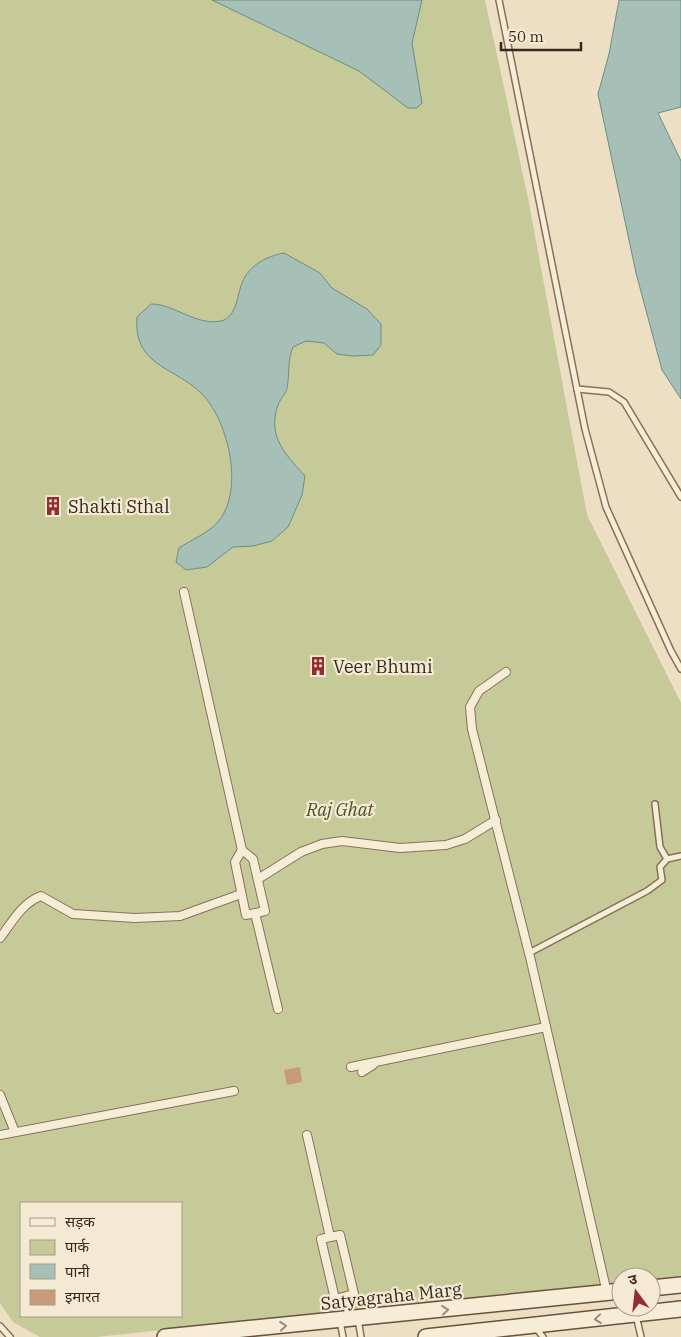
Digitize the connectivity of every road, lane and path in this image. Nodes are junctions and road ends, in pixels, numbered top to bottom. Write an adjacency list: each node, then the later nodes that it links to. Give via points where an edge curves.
1 (499, 0): 2 (lane)
2 (577, 389): 3 (lane, via 609,392 624,402); 5 (lane, via 606,507)
3 (681, 497)
4 (184, 592): 9 (street)
5 (681, 669)
6 (506, 672): 8 (street, via 480,691 470,707 472,729)
7 (656, 804): 11 (lane, via 660,847)
8 (496, 820): 12 (street, via 465,839 446,845 400,848 342,841 322,844 301,852); 16 (street)
9 (242, 850): 12 (street, via 253,858); 13 (street, via 235,862)
10 (681, 856): 11 (lane)
11 (667, 859): 16 (lane, via 660,867 662,880 647,891)
12 (258, 879): 14 (street, via 264,911)
13 (242, 894): 14 (street, via 246,915); 15 (street, via 180,916 135,918 73,914 41,896 22,908)
14 (255, 913): 17 (street)
15 (0, 938)
16 (529, 952): 18 (street)
17 (278, 1009)
18 (546, 1027): 20 (street); 32 (street)
19 (360, 1060): 20 (street)
20 (379, 1061): 21 (street); 22 (street)
21 (351, 1067)
22 (362, 1072)
23 (222, 1087): 26 (street)
24 (234, 1091): 26 (street)
25 (0, 1095): 28 (street)
26 (205, 1096): 27 (street); 28 (street)
27 (225, 1099)
28 (15, 1132): 29 (street)
29 (0, 1135)
30 (307, 1136): 31 (street)
31 (330, 1237): 36 (street, via 340,1235 354,1294); 36 (street, via 321,1239 335,1299)
32 (611, 1280)
33 (681, 1285): 34 (main road)
34 (661, 1287)
35 (611, 1292): 41 (main road, Satyagraha Marg, one-way to 35)
36 (345, 1297): 41 (street)
37 (681, 1310): 38 (main road)
38 (661, 1312)
39 (624, 1317): 43 (main road, one-way to 43)
40 (636, 1317): 49 (lane)
41 (350, 1320): 45 (main road, Satyagraha Marg, one-way to 41); 46 (lane); 47 (lane)
42 (0, 1326): 44 (lane)
43 (539, 1331): 48 (main road)
44 (10, 1337)
45 (165, 1337)
46 (343, 1337)
47 (362, 1337)
48 (426, 1337)
49 (641, 1337)

